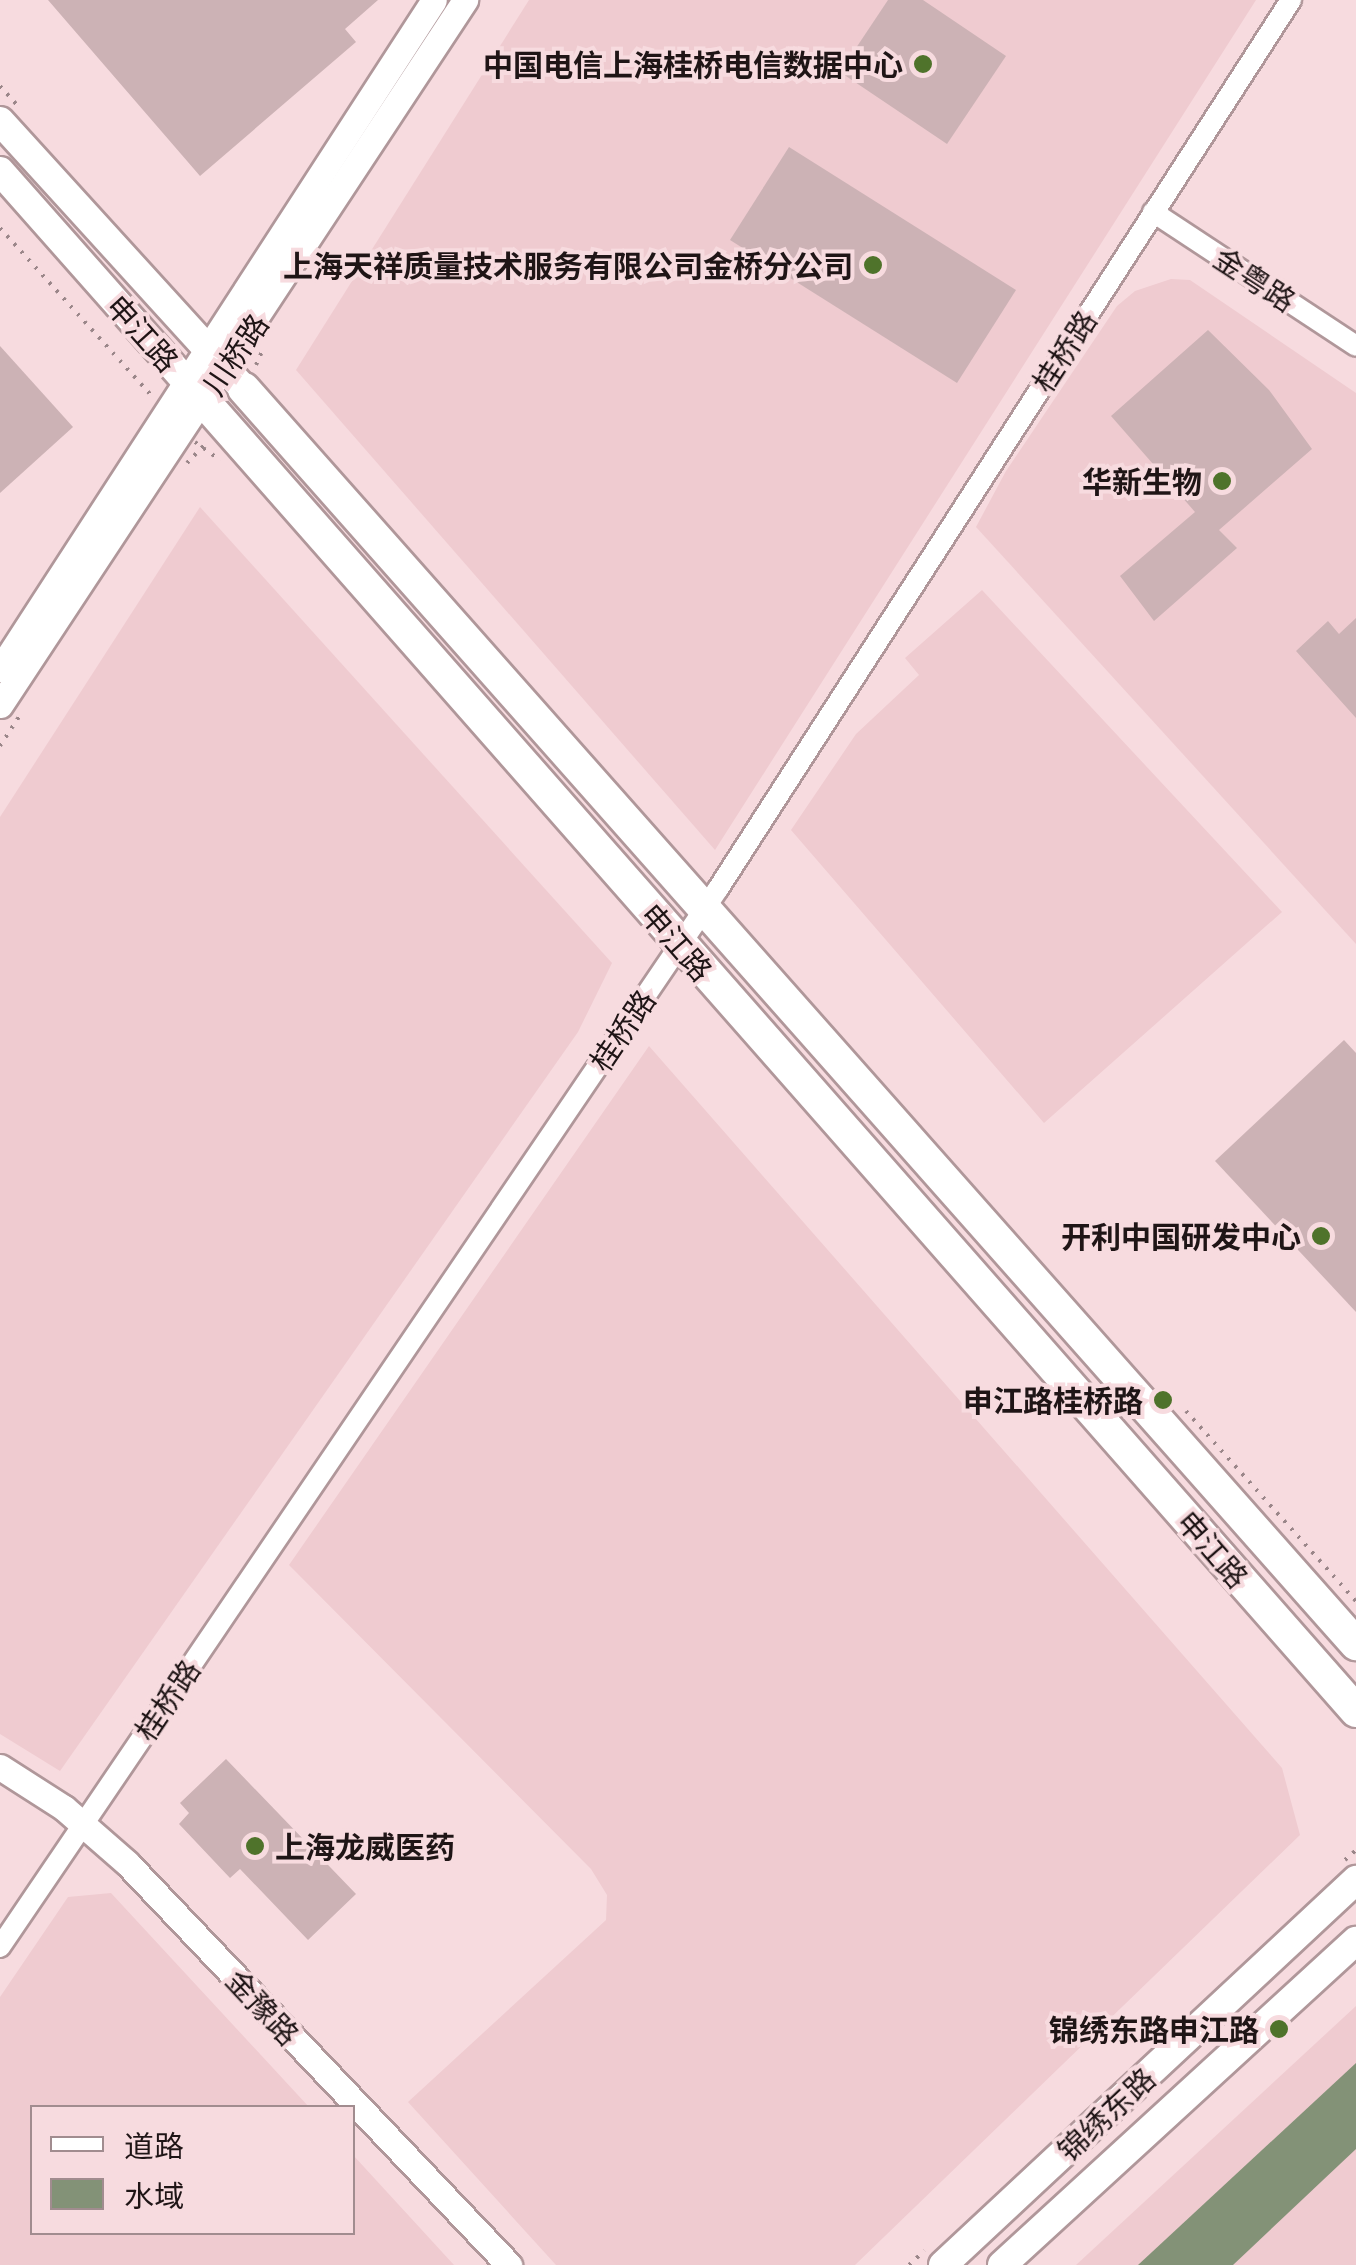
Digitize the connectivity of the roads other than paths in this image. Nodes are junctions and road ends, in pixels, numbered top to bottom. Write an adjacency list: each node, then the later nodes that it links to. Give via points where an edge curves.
1 (434, 0): 8 (street, 川桥路)
2 (465, 0): 8 (street, 川桥路)
3 (1291, 0): 6 (street, 桂桥路)
4 (0, 121): 8 (main road, 申江路)
5 (0, 171): 9 (main road, 申江路)
6 (1153, 212): 7 (street, 金粤路); 12 (street, 桂桥路)
7 (1356, 346)
8 (226, 369): 9 (street, 川桥路); 12 (main road, 申江路)
9 (195, 392): 10 (street, 川桥路); 11 (street, 川桥路); 13 (main road, 申江路)
10 (0, 669)
11 (0, 705)
12 (705, 908): 13 (street, 桂桥路); 14 (main road, 申江路)
13 (680, 945): 15 (main road, 申江路); 17 (street, 桂桥路)
14 (1356, 1644)
15 (1356, 1711)
16 (0, 1767): 17 (street, 金豫路)
17 (83, 1824): 20 (street, 桂桥路); 21 (street, 金豫路)
18 (1356, 1880): 24 (main road, 锦绣东路)
19 (1356, 1941): 25 (main road, 锦绣东路)
20 (0, 1947)
21 (354, 2105)
22 (355, 2106): 23 (street, 金豫路)
23 (509, 2265)
24 (943, 2265)
25 (1002, 2265)

